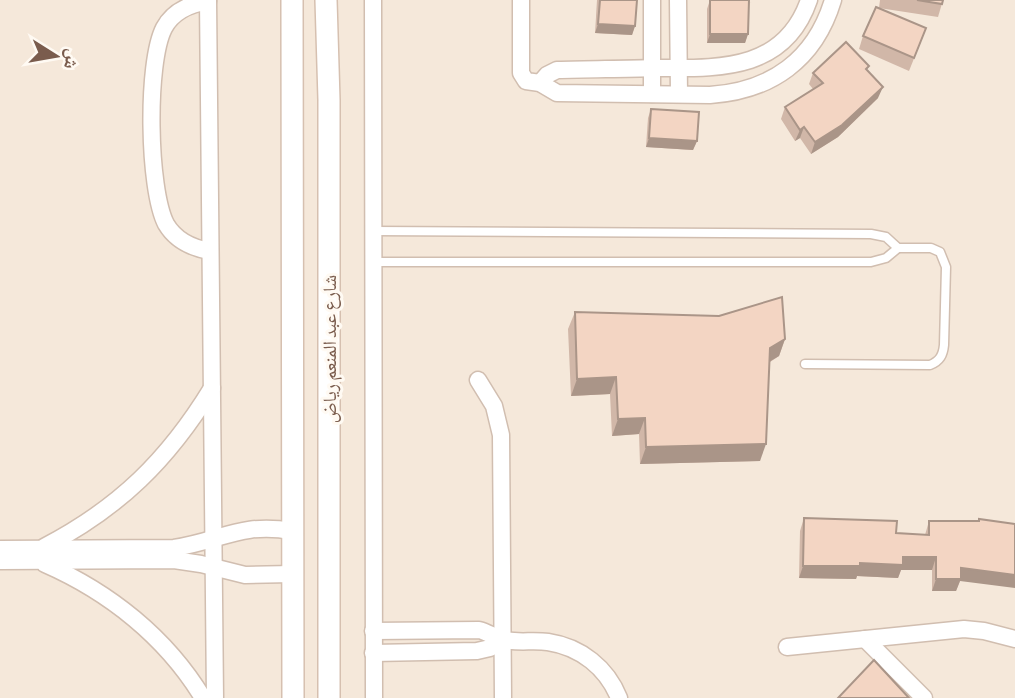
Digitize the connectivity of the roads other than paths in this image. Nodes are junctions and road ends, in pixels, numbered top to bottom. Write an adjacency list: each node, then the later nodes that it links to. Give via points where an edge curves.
1 (208, 0): 17 (street); 17 (street, via 183,8 165,27 153,75 151,112 152,149 165,222 188,245)
2 (292, 0): 22 (street, شارع عبد المنعم رياض)
3 (326, 0): 23 (street, شارع عبد المنعم رياض)
4 (373, 0): 15 (street)
5 (521, 0): 12 (street, via 522,76)
6 (652, 0): 10 (street)
7 (678, 0): 11 (street)
8 (809, 0): 11 (street, via 789,34 762,55 730,66)
9 (833, 0): 14 (street, via 806,52 772,79 731,93)
10 (652, 68): 11 (street); 12 (street, via 556,70); 13 (street)
11 (679, 68): 14 (street)
12 (540, 83): 13 (street, via 557,93)
13 (652, 94): 14 (street)
14 (679, 94)
15 (373, 231): 16 (lane, via 871,233); 18 (street)
16 (898, 247): 18 (lane, via 886,258 871,262); 19 (lane, via 931,248 943,256 941,357 930,365)
17 (211, 251): 21 (street)
18 (373, 262): 31 (street)
19 (805, 364)
20 (478, 380): 34 (street, via 494,406 501,435)
21 (212, 388): 24 (street); 26 (street, via 174,445 135,486)
22 (292, 531): 23 (street); 24 (street, via 260,527); 30 (street, شارع عبد المنعم رياض)
23 (330, 531): 29 (street, شارع عبد المنعم رياض)
24 (213, 538): 26 (street, via 174,548); 28 (street)
25 (0, 550): 26 (street)
26 (40, 555): 27 (street); 28 (street, via 174,560); 37 (street, via 129,613 177,662)
27 (0, 561)
28 (214, 568): 30 (street, via 245,575); 38 (street)
29 (330, 573): 30 (street); 40 (street, شارع عبد المنعم رياض)
30 (292, 574): 39 (street, شارع عبد المنعم رياض)
31 (373, 631): 34 (street, via 479,630); 36 (street)
32 (865, 639): 33 (street, via 964,629); 35 (street); 44 (street)
33 (1015, 639)
34 (501, 640): 36 (street, via 477,651); 42 (street); 43 (street, via 549,642 580,652 605,673)
35 (787, 647)
36 (373, 653): 41 (street)
37 (203, 698)
38 (215, 698)
39 (293, 698)
40 (330, 698)
41 (374, 698)
42 (503, 698)
43 (619, 698)
44 (924, 698)

